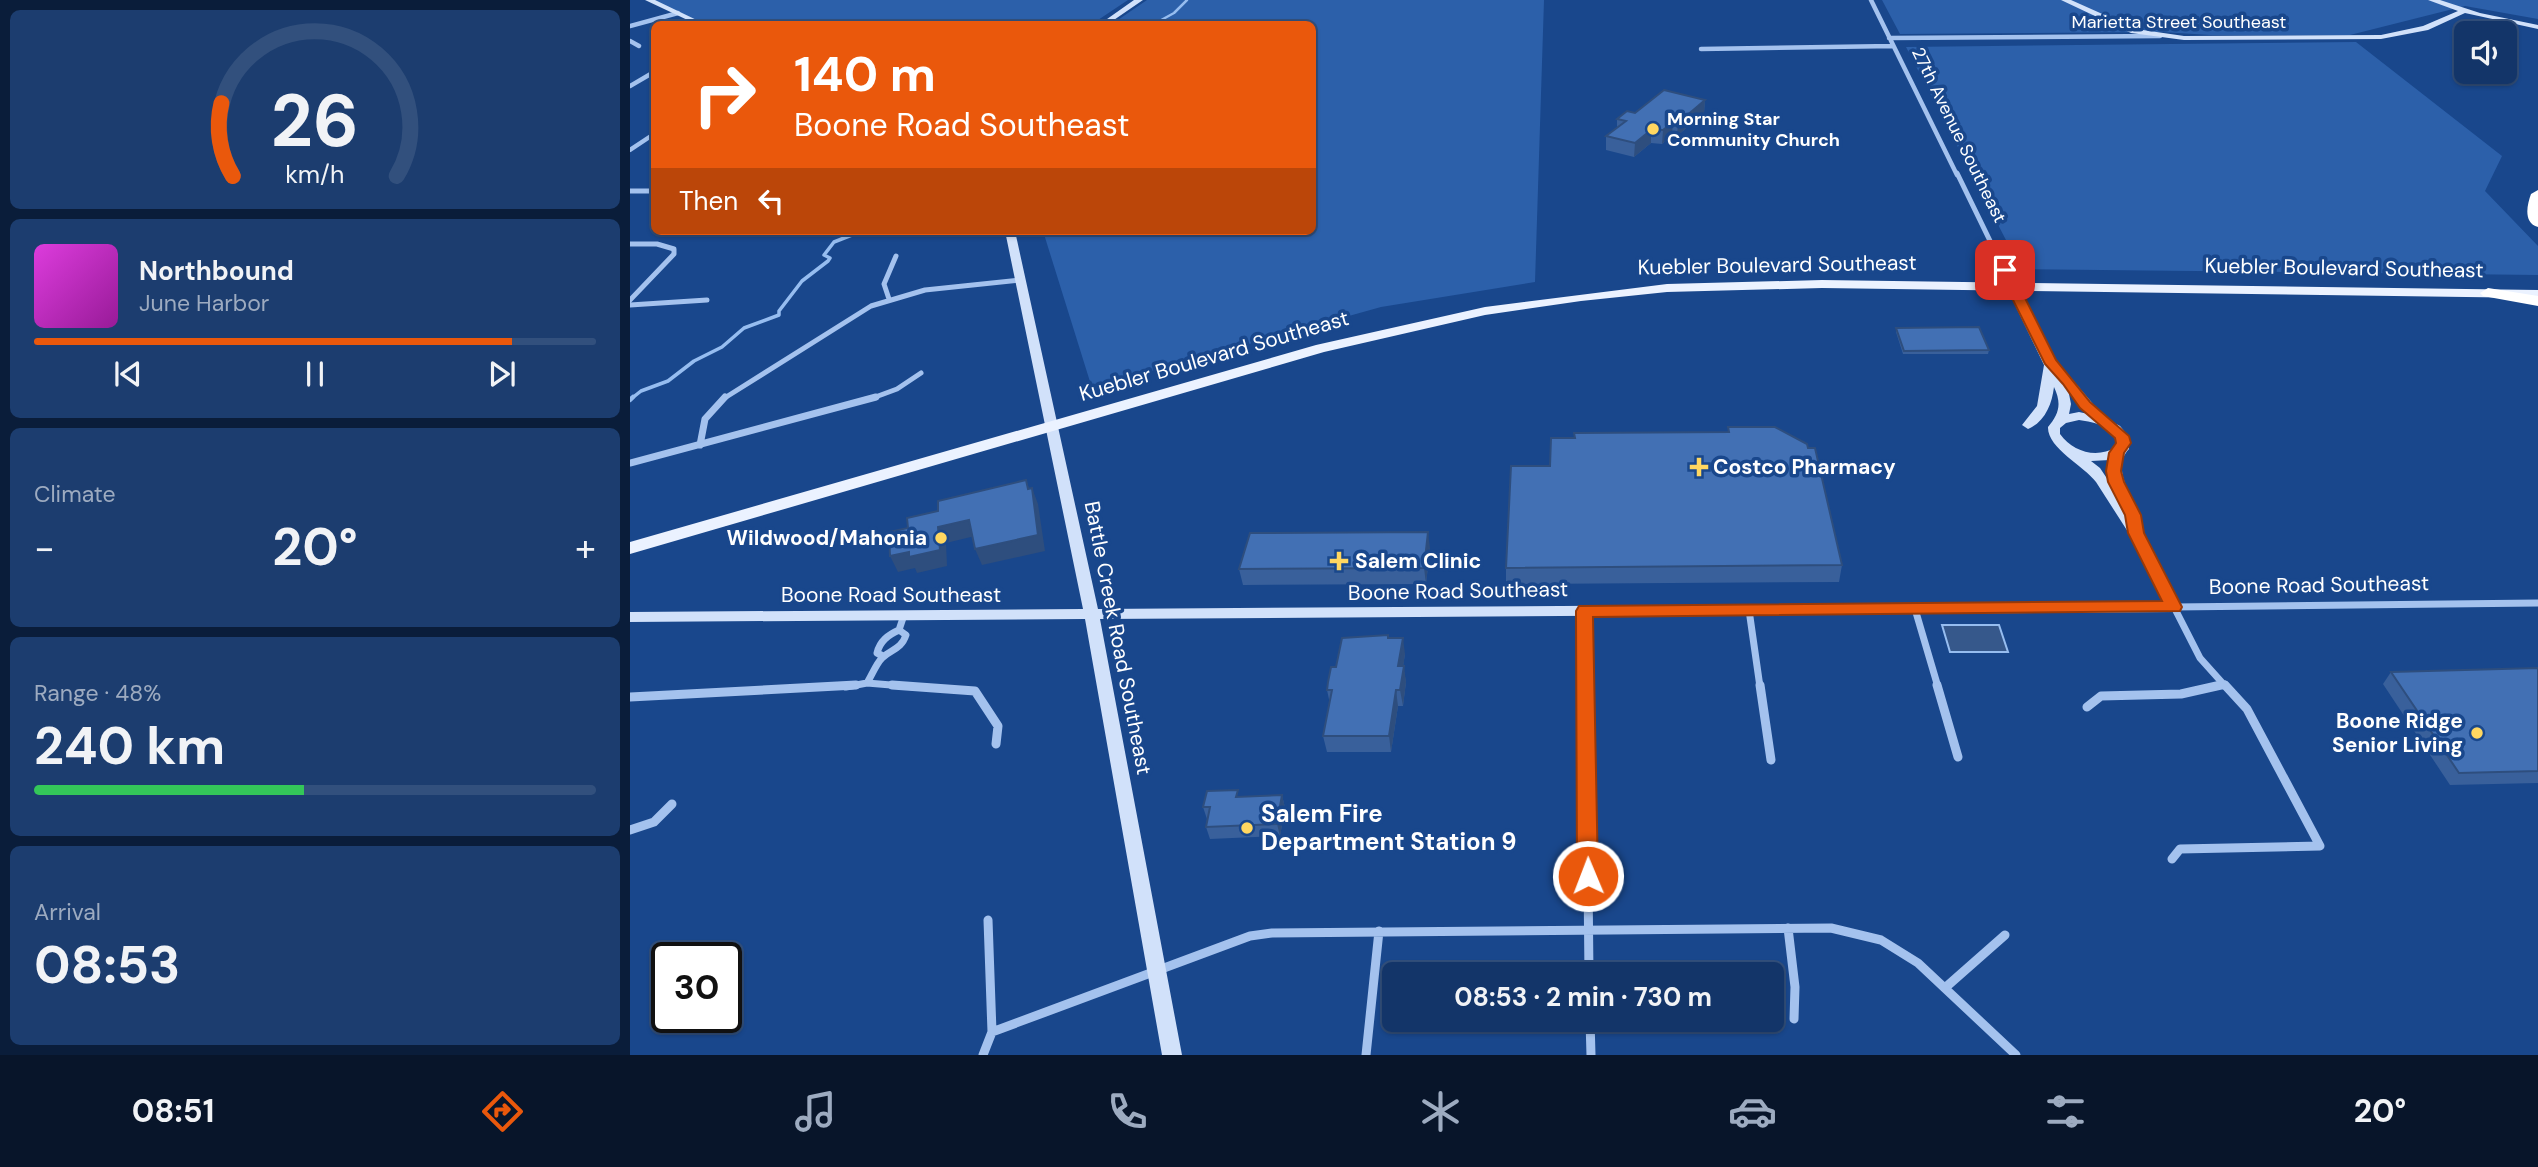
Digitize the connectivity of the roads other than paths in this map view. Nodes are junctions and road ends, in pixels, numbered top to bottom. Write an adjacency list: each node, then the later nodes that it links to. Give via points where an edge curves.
1 (649, 0): 7 (street)
2 (1139, 0): 9 (street)
3 (1871, 0): 13 (street, 27th Avenue Southeast)
4 (2064, 0): 12 (street, via 2127,28)
5 (2432, 0): 6 (street)
6 (2463, 11): 11 (street); 12 (street, Marietta Street Southeast, via 2425,28 2381,37)
7 (678, 13): 8 (street); 10 (street)
8 (695, 21)
9 (1108, 21)
10 (630, 26)
11 (2538, 27)
12 (2160, 36): 13 (street, Marietta Street Southeast)
13 (1889, 38): 16 (street, 27th Avenue Southeast)
14 (630, 41): 15 (street)
15 (639, 46)
16 (1893, 46): 17 (street); 30 (street, 27th Avenue Southeast)
17 (1701, 49)
18 (651, 74): 19 (street)
19 (630, 86)
20 (651, 136): 21 (street)
21 (630, 150)
22 (630, 191): 23 (street)
23 (651, 191)
24 (2538, 194): 25 (highway, via 2533,209)
25 (2538, 223)
26 (1011, 235): 29 (street, Battle Creek Road Southeast)
27 (630, 244): 36 (street, via 665,245 674,250)
28 (896, 256): 33 (street, via 884,285)
29 (1020, 280): 33 (street); 41 (street, Battle Creek Road Southeast)
30 (2012, 286): 31 (main road, Kuebler Boulevard Southeast); 37 (street, 27th Avenue Southeast); 41 (main road, Kuebler Boulevard Southeast, via 1729,285 1622,291 1535,303 1345,342)
31 (2488, 293): 32 (main road, Kuebler Boulevard Southeast); 35 (highway)
32 (2538, 294)
33 (889, 299): 43 (street, via 860,312 727,395 705,419)
34 (707, 300): 36 (street)
35 (2538, 301)
36 (630, 303)
37 (2050, 361): 39 (street, 27th Avenue Southeast, via 2064,394); 40 (street, 27th Avenue Southeast); 42 (street, via 2047,400)
38 (921, 373): 43 (street, via 881,396)
39 (2062, 420): 40 (street, via 2079,416); 44 (street, 27th Avenue Southeast, via 2054,434)
40 (2100, 420): 45 (street, 27th Avenue Southeast, via 2122,436 2122,449)
41 (1051, 425): 48 (main road, Kuebler Boulevard Southeast); 54 (street, Battle Creek Road Southeast)
42 (2028, 425)
43 (700, 445): 46 (street)
44 (2071, 451): 45 (street, via 2099,457); 47 (street, via 2095,471)
45 (2116, 453): 47 (street, via 2113,471)
46 (630, 463)
47 (2136, 533): 50 (street)
48 (630, 548)
49 (2538, 603): 50 (street, Boone Road Southeast)
50 (2174, 607): 51 (street, Boone Road Southeast); 59 (street, via 2200,658)
51 (1915, 609): 52 (street, Boone Road Southeast); 63 (street)
52 (1749, 610): 53 (street, Boone Road Southeast); 64 (street)
53 (1585, 611): 54 (street, Boone Road Southeast); 70 (street)
54 (1091, 615): 56 (street, Boone Road Southeast); 74 (street, Battle Creek Road Southeast)
55 (630, 618): 56 (street, Boone Road Southeast)
56 (902, 623): 57 (street, via 905,639); 57 (street, via 878,648)
57 (883, 656): 58 (street)
58 (867, 683): 60 (street); 62 (street, via 975,691 998,726)
59 (2225, 684): 61 (street, via 2180,694 2101,696); 67 (street, via 2247,709 2320,846 2180,849)
60 (630, 697)
61 (2087, 707)
62 (996, 744)
63 (1958, 757)
64 (1771, 760)
65 (672, 804): 66 (street, via 651,824)
66 (630, 830)
67 (2172, 859)
68 (988, 920): 77 (street)
69 (1788, 928): 70 (street); 75 (street, via 1831,928 1881,940 1919,963); 76 (street)
70 (1588, 929): 71 (street); 73 (street)
71 (1380, 931): 74 (street, via 1250,936); 81 (street)
72 (2005, 935): 75 (street)
73 (1589, 962)
74 (1157, 970): 77 (street); 80 (street, Battle Creek Road Southeast)
75 (1946, 987): 83 (street)
76 (1794, 1019)
77 (992, 1032): 79 (street)
78 (1590, 1032): 82 (street)
79 (984, 1055)
80 (1172, 1055)
81 (1366, 1055)
82 (1591, 1055)
83 (2016, 1055)

